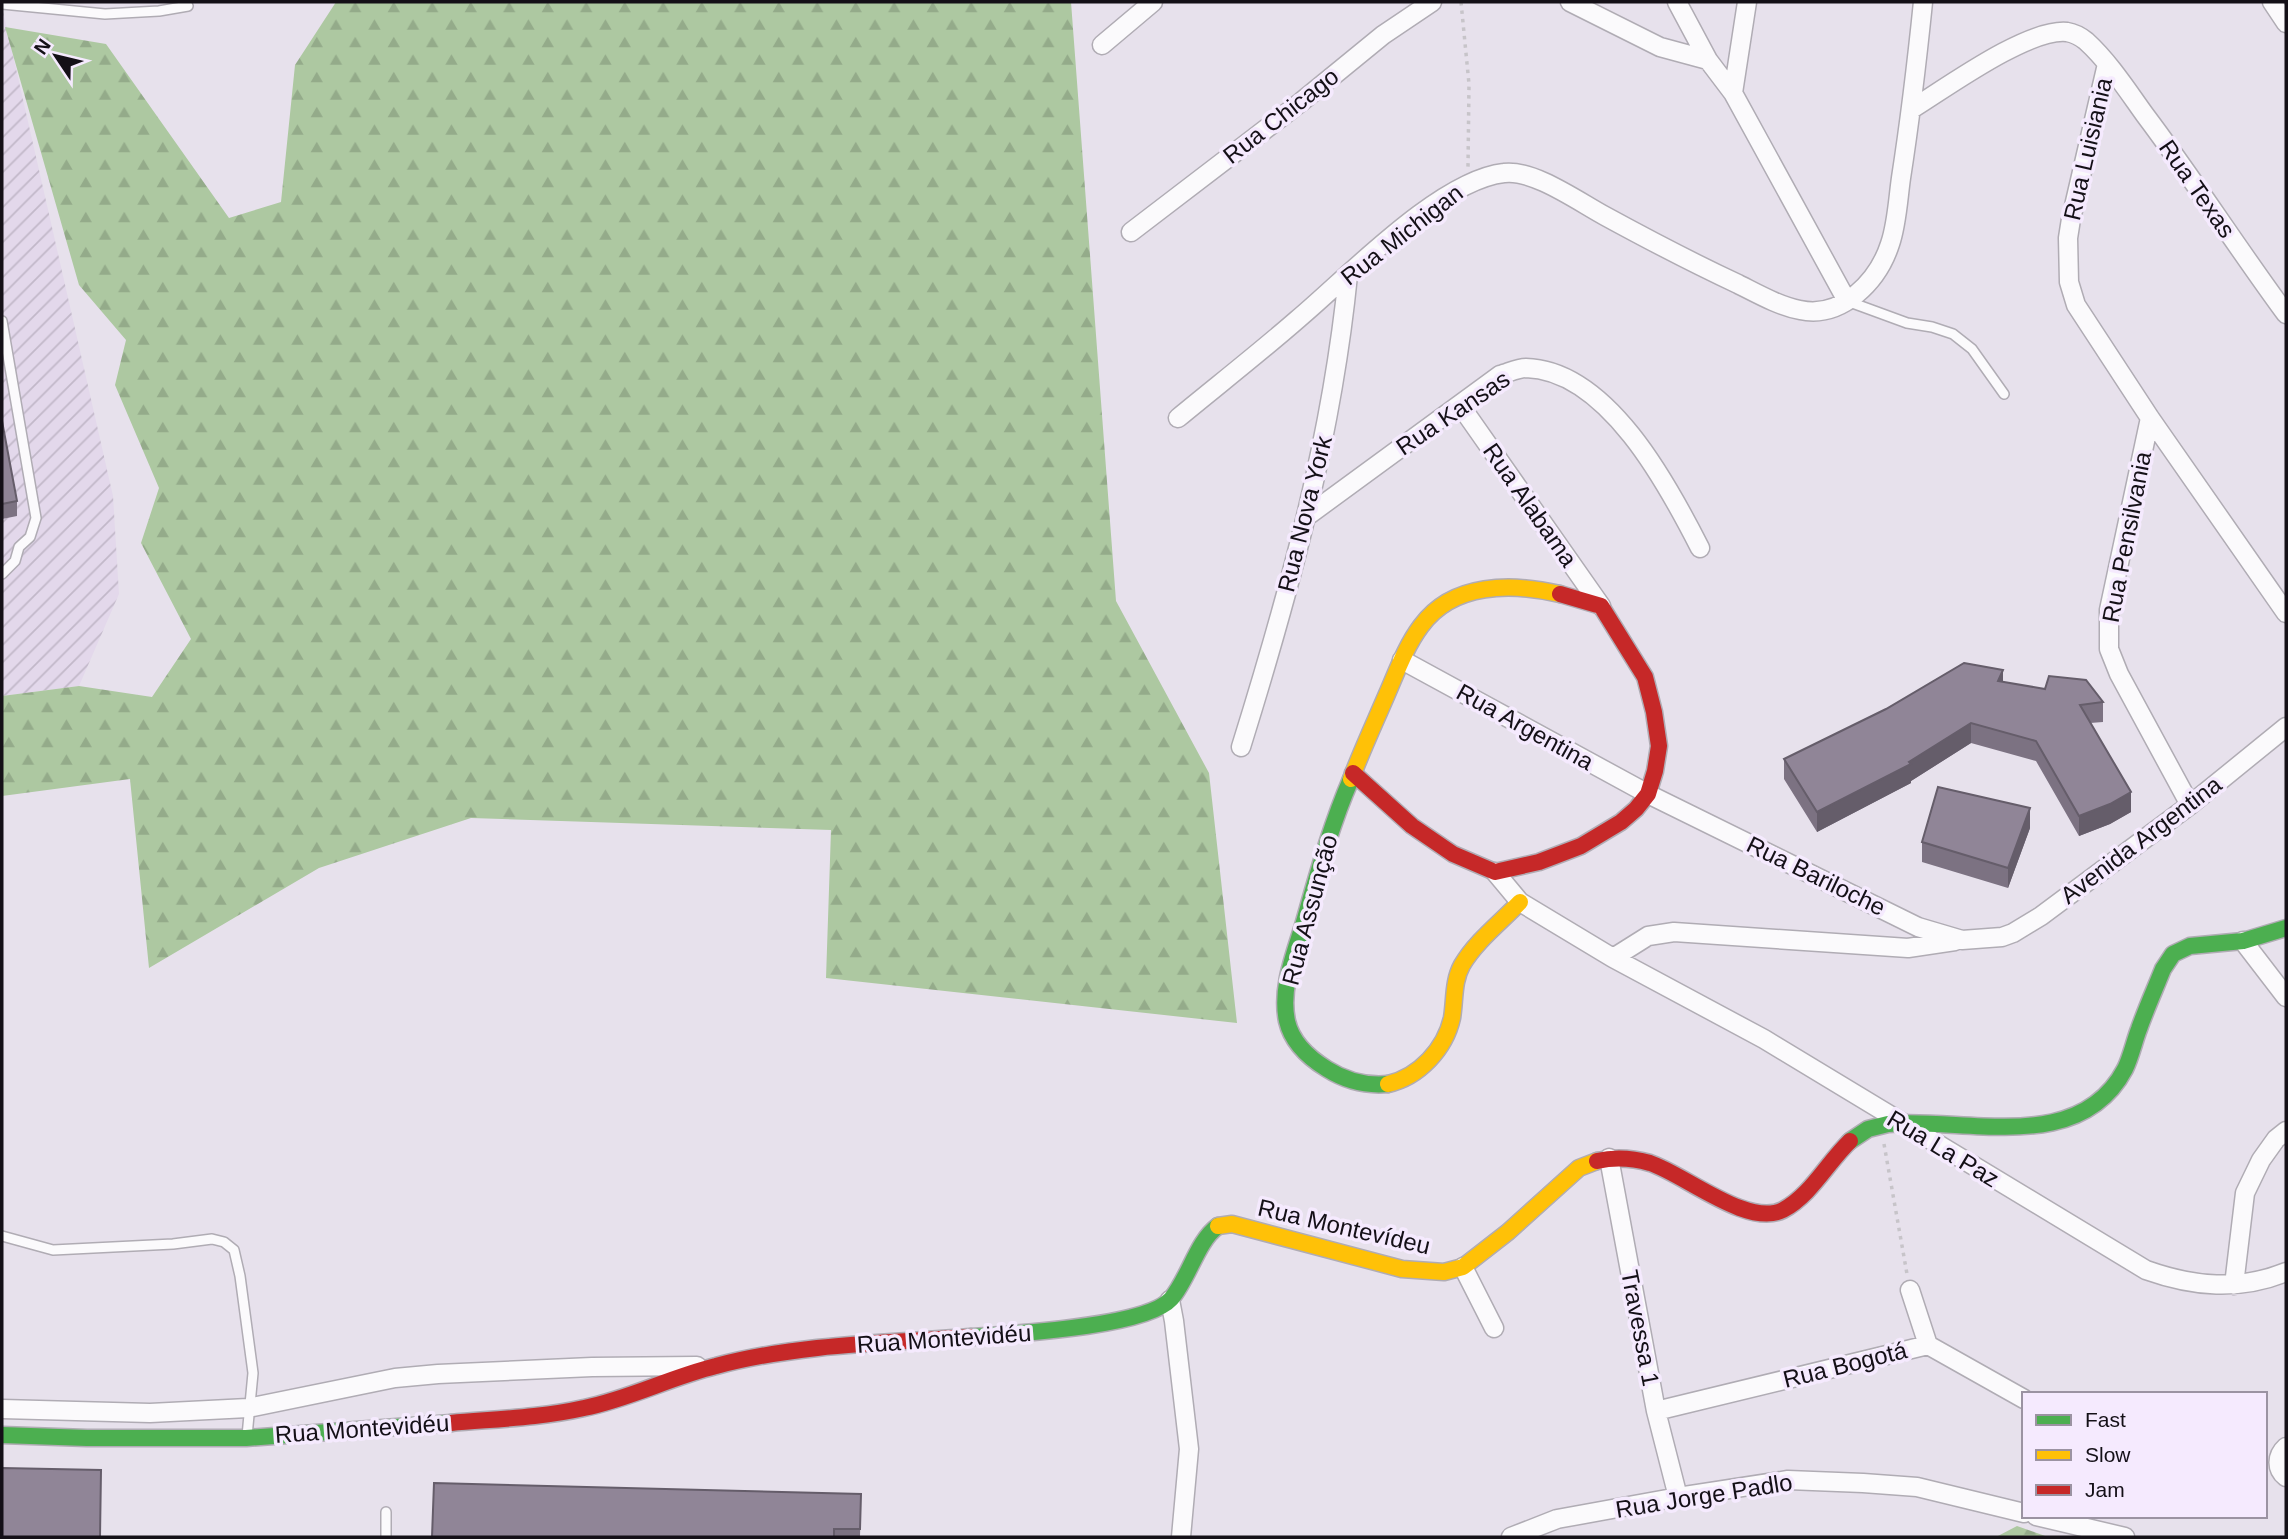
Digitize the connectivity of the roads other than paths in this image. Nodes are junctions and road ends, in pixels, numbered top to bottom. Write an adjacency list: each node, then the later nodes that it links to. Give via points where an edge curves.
1 (1153, 2): 11 (street)
2 (1432, 2): 16 (street, Rua Chicago, via 1383,35)
3 (1570, 2): 12 (street, via 1660,47)
4 (1677, 2): 12 (street)
5 (1747, 2): 14 (street)
6 (1923, 2): 15 (street)
7 (2272, 2): 10 (street)
8 (2, 4): 9 (lane, via 105,14)
9 (188, 6)
10 (2286, 23)
11 (1101, 45)
12 (1708, 60): 14 (street)
13 (2107, 64): 15 (street, Rua Luisiania, via 2083,38 2067,32 2046,35 2008,50); 19 (street, Rua Texas); 24 (street, Rua Luisiania, via 2071,219 2069,282 2076,305)
14 (1733, 93): 18 (street)
15 (1912, 109): 18 (street, via 1891,243 1874,277)
16 (1131, 232)
17 (1348, 275): 18 (street, Rua Michigan, via 1426,209 1468,183 1520,172 1783,305 1816,311); 23 (street, Rua Michigan); 25 (street, Rua Nova York, via 1325,439)
18 (1847, 301): 21 (lane, via 1952,334 1972,349)
19 (2286, 314)
20 (2, 321): 27 (lane, via 36,518 30,537)
21 (2004, 394)
22 (1460, 405): 25 (street, Rua Kansas); 26 (street, Rua Kansas, via 1500,375 1522,368 1544,370 1577,384 1612,413 1651,460); 28 (street, Rua Alabama)
23 (1178, 418)
24 (2150, 418): 29 (street, Rua Luisiania); 35 (street, Rua Pensilvania, via 2109,610 2109,649)
25 (1306, 517): 32 (street, Rua Nova York)
26 (1700, 548)
27 (2, 574)
28 (1601, 606): 30 (street, Rua Assunção, via 1521,585 1488,589 1439,608 1423,623); 34 (street, via 1645,677 1654,712 1659,746)
29 (2286, 613)
30 (1402, 660): 33 (street, Rua Assunção); 34 (street, Rua Argentina)
31 (2286, 727): 35 (street, Avenida Argentina)
32 (1241, 747)
33 (1353, 773): 36 (street, via 1412,826 1453,854); 37 (street, Rua Assunção, via 1289,973 1287,1023 1293,1038 1318,1064 1348,1081 1370,1084 1391,1084 1418,1070 1438,1050 1451,1021 1459,970)
34 (1648, 794): 36 (street, via 1621,822 1581,846); 40 (street, Rua Bariloche, via 1918,927)
35 (2190, 805): 39 (street, Avenida Argentina, via 2041,916 2013,933)
36 (1495, 872): 37 (street)
37 (1520, 902): 42 (street)
38 (2286, 928): 41 (street)
39 (1989, 939): 40 (street, Rua Bariloche)
40 (1962, 940): 42 (street, via 1909,948 1674,932 1648,936)
41 (2243, 941): 43 (street); 44 (street, via 2190,946 2173,954 2163,968 2123,1073 2078,1117 2018,1125)
42 (1614, 958): 44 (street, Rua La Paz, via 1764,1040)
43 (2286, 997)
44 (1901, 1124): 46 (street, via 1865,1130 1787,1210 1766,1214 1741,1208 1649,1161); 50 (street, Rua La Paz, via 2146,1270 2177,1281)
45 (2286, 1131): 50 (street, via 2261,1160 2245,1194)
46 (1609, 1158): 48 (street, via 1579,1168); 59 (street, Travessa 1)
47 (2, 1236): 57 (lane, via 53,1250 212,1239 224,1242 234,1250 240,1276 253,1373)
48 (1463, 1267): 52 (street, Rua Montevídeu, via 1444,1272 1402,1269 1220,1224 1210,1232); 53 (street)
49 (2286, 1272): 50 (street, Rua La Paz)
50 (2234, 1285)
51 (1910, 1290): 54 (street)
52 (1170, 1300): 55 (street, Rua Montevidéu, via 1153,1311 1048,1332 856,1345); 70 (street, via 1189,1449)
53 (1494, 1328)
54 (1928, 1345): 56 (street, Rua Bogotá); 59 (street, Rua Bogotá)
55 (715, 1366): 57 (street, Rua Montevidéu, via 438,1374 395,1378); 61 (street, Rua Montevidéu, via 585,1408 537,1416)
56 (2022, 1398)
57 (248, 1408): 58 (street, Rua Montevidéu, via 150,1413); 61 (lane)
58 (2, 1409)
59 (1656, 1411): 65 (street, Travessa 1)
60 (2, 1435): 61 (street, Rua Montevidéu)
61 (246, 1438)
62 (2280, 1452): 64 (street, via 2279,1469)
63 (2267, 1478): 64 (street)
64 (2286, 1478)
65 (1678, 1497): 67 (street, Rua Jorge Padlo, via 1788,1480 1863,1483 1917,1488); 71 (street, Rua Jorge Padlo, via 1557,1519)
66 (386, 1513): 69 (lane)
67 (2022, 1513)
68 (2044, 1518): 72 (street)
69 (386, 1537)
70 (1181, 1537)
71 (1511, 1537)
72 (2125, 1537)

